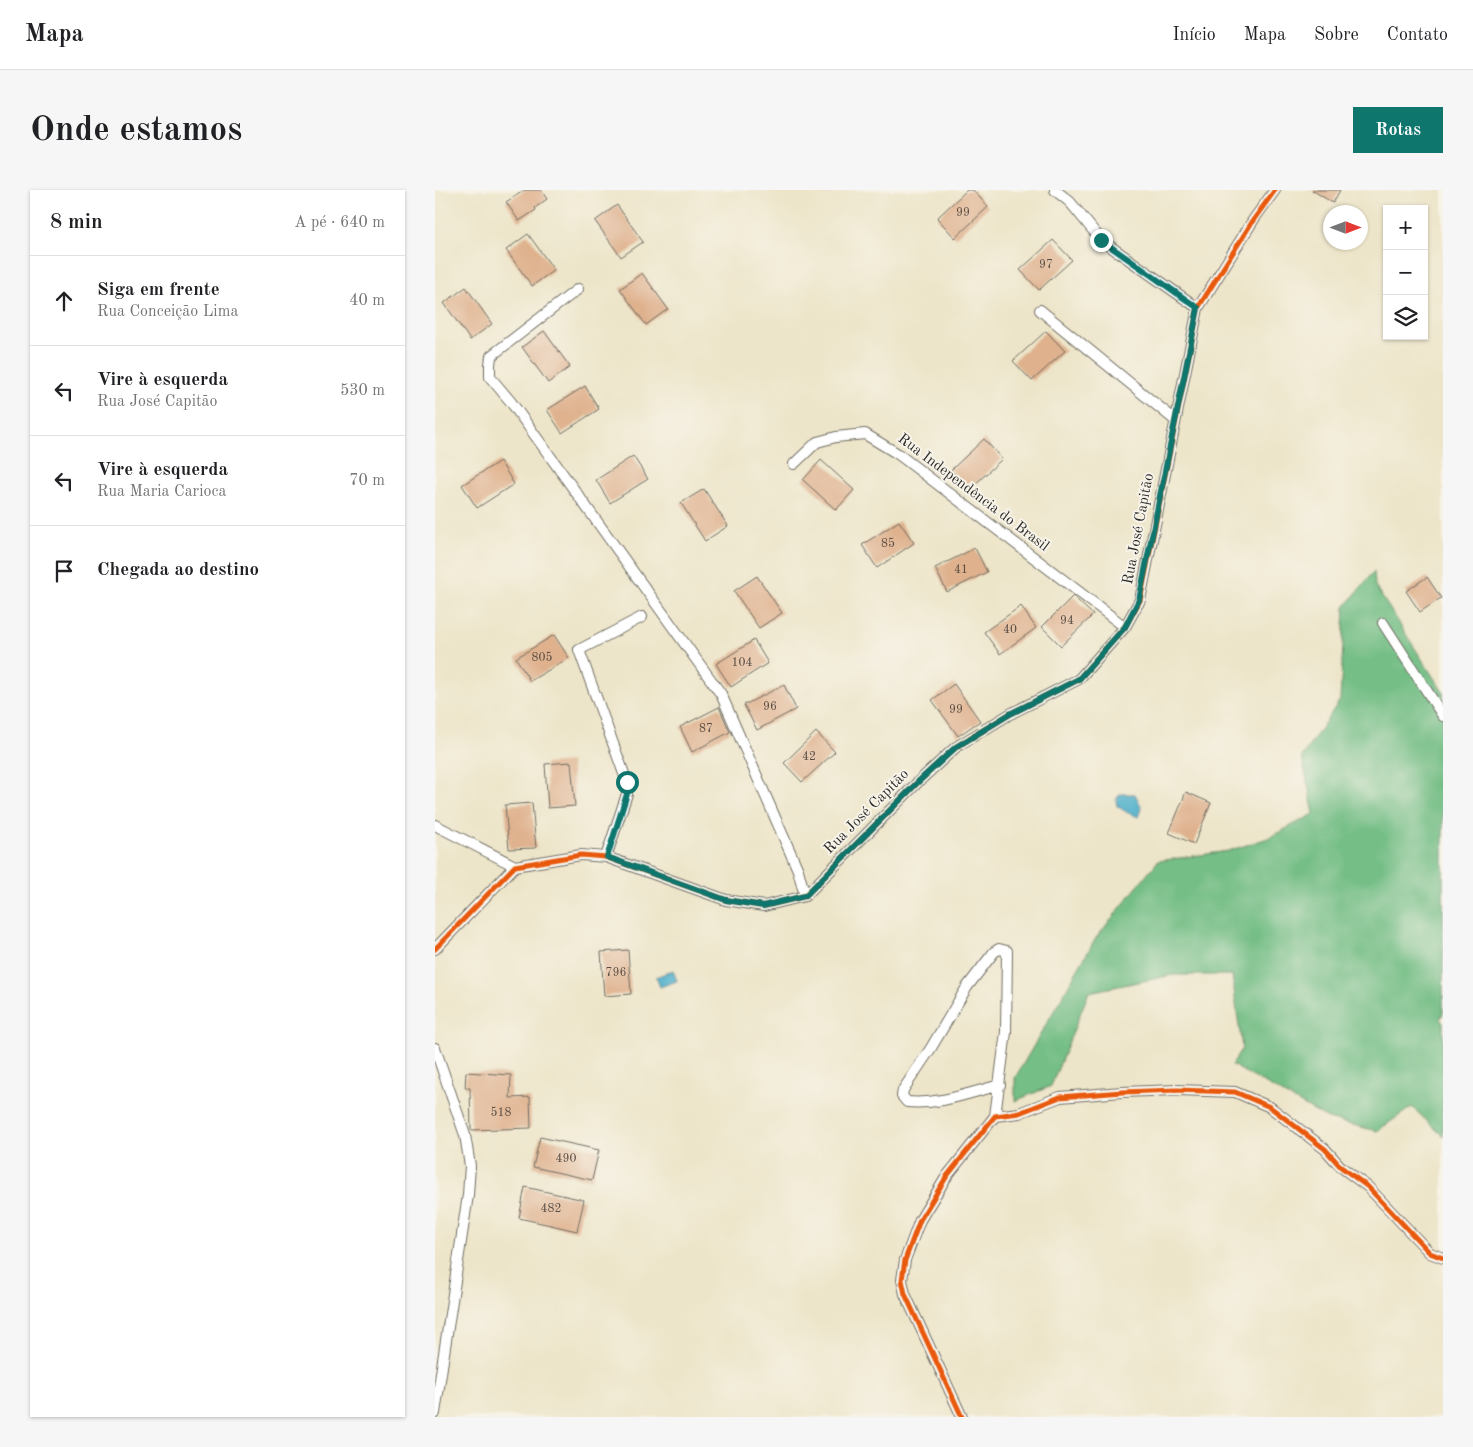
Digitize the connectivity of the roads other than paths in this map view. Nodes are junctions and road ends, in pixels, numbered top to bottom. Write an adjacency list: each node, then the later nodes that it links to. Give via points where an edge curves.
1 (1055, 190): 4 (street, via 1070,202 1101,240)
2 (1275, 190): 4 (street, Rua José Capitão)
3 (579, 289): 15 (street, via 491,356 490,376 721,694 798,870)
4 (1198, 308): 6 (street, Rua José Capitão)
5 (1040, 310): 6 (street)
6 (1175, 420): 10 (street, Rua José Capitão, via 1139,600)
7 (794, 464): 10 (street, Rua Independência do Brasil, via 817,442 865,434 898,454)
8 (642, 616): 13 (street, via 579,650 627,782 627,794)
9 (1383, 623): 11 (street)
10 (1125, 627): 15 (street, Rua José Capitão, via 1079,679 1010,714 956,747)
11 (1443, 716)
12 (435, 825): 14 (street)
13 (607, 857): 14 (street, via 581,856); 15 (street, via 726,900 763,906)
14 (515, 866): 16 (street)
15 (805, 896)
16 (435, 949)
17 (435, 1048): 21 (street, via 465,1135 470,1166 469,1195)
18 (1000, 1085): 18 (street, via 921,1103 907,1102 903,1096 903,1090 967,987 999,950 1007,951 1006,1032); 19 (street)
19 (995, 1116): 20 (street, via 1019,1112 1060,1097 1177,1090 1235,1092 1270,1107 1325,1149 1341,1167 1368,1187 1430,1253); 22 (street, via 947,1176 920,1220 905,1260 902,1280 905,1294)
20 (1443, 1258)
21 (435, 1413)
22 (962, 1417)

